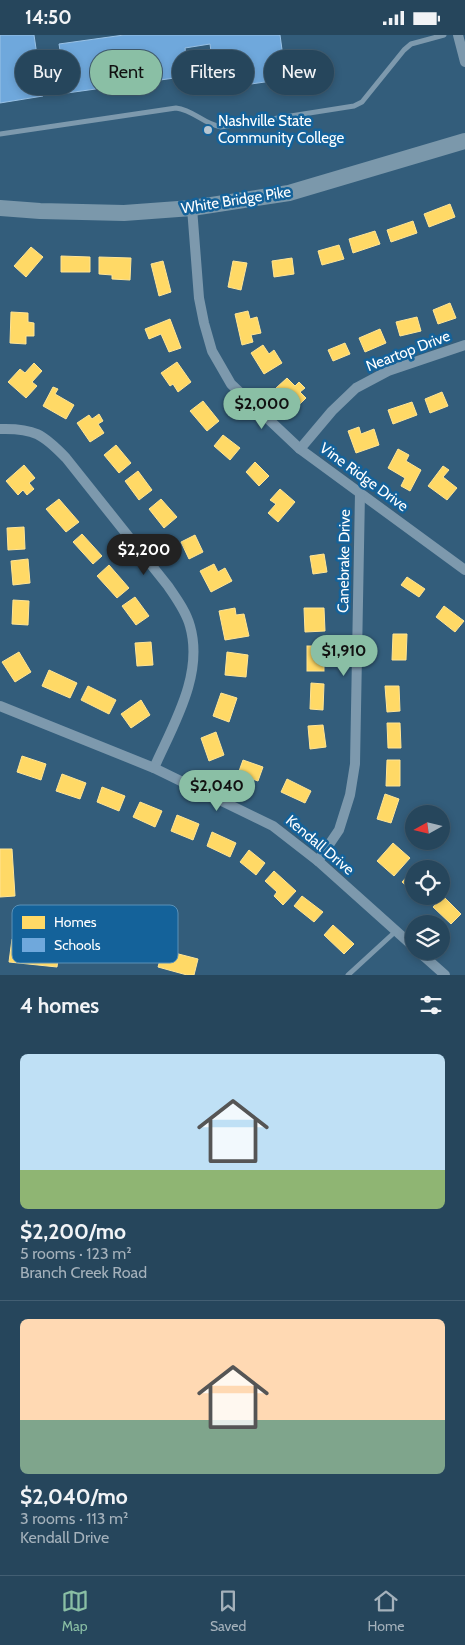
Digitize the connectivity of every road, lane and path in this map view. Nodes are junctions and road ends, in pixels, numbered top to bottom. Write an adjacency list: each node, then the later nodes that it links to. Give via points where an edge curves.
1 (444, 35): 4 (lane, via 404,49 362,102 354,106 221,127 210,125 186,109 176,108)
2 (458, 35): 3 (street)
3 (465, 62)
4 (0, 134)
5 (465, 141): 7 (main road, White Bridge Pike, via 289,193)
6 (0, 208): 7 (main road, White Bridge Pike, via 124,213)
7 (192, 209): 10 (street, Vine Ridge Drive, via 199,297 212,351 231,384)
8 (465, 345): 10 (street, Neartop Drive, via 388,371 356,388)
9 (0, 429): 14 (street, via 31,430 51,442 182,607 193,639 193,670 185,697)
10 (300, 449): 11 (street, Vine Ridge Drive)
11 (360, 493): 12 (street, Vine Ridge Drive); 15 (street, Canebrake Drive, via 355,764 339,830)
12 (465, 570)
13 (0, 706): 14 (street, Kendall Drive)
14 (154, 768): 15 (street, Kendall Drive, via 273,826)
15 (318, 861): 16 (street, Kendall Drive)
16 (396, 931): 17 (street, Kendall Drive); 19 (lane)
17 (405, 939)
18 (428, 960): 20 (street)
19 (348, 975)
20 (445, 975)

